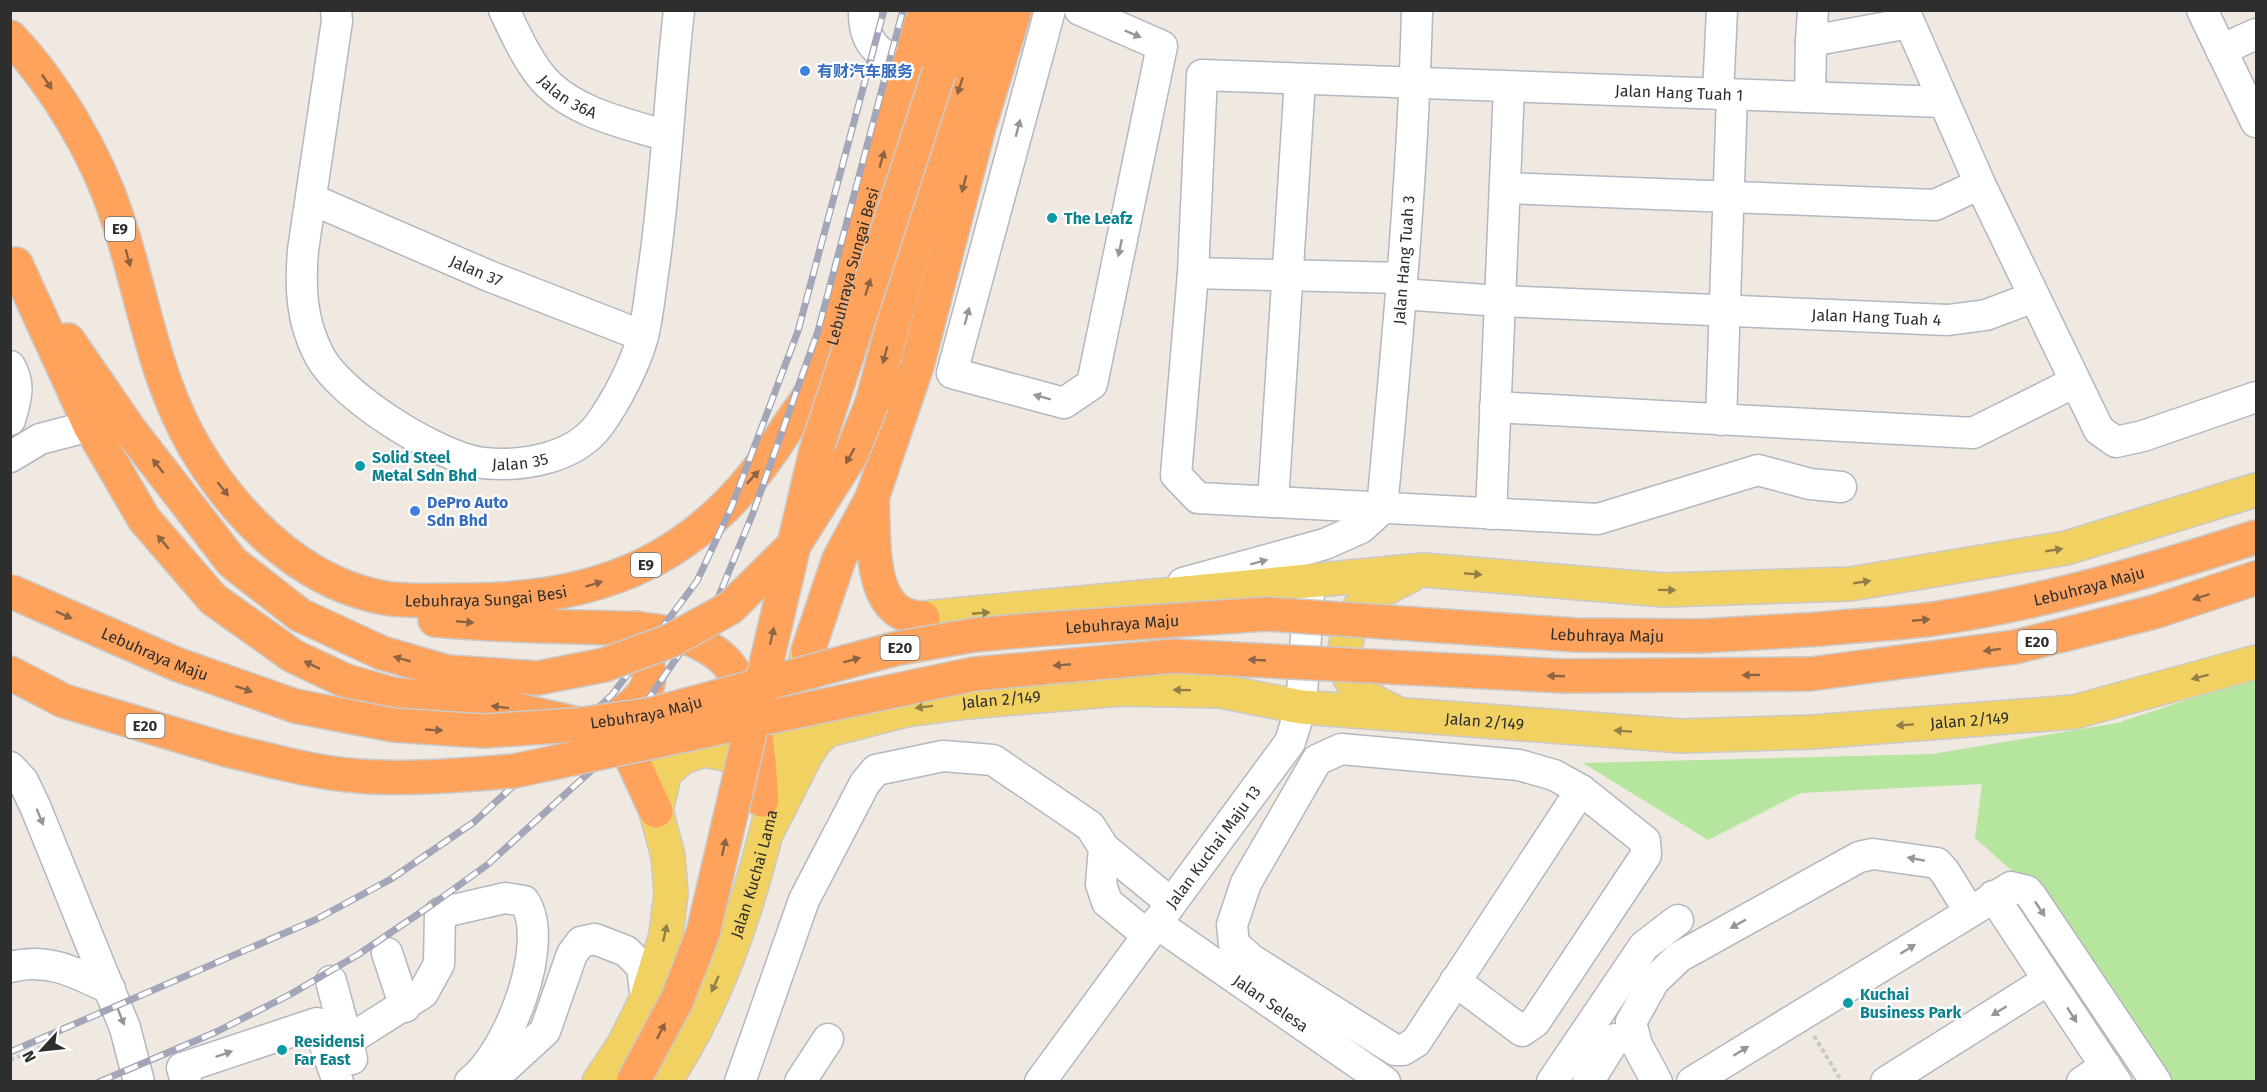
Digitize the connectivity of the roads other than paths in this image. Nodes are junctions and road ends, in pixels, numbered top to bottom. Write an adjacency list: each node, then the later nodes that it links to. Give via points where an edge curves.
1 (336, 10): 36 (street, Jalan 35)
2 (504, 10): 32 (street, Jalan 36A, via 526,55 542,77 562,94 608,118)
3 (679, 10): 32 (street, Jalan 35)
4 (864, 10): 21 (street, via 863,30 876,49)
5 (925, 10): 21 (highway, Lebuhraya Sungai Besi / E9)
6 (956, 10): 21 (highway)
7 (984, 10): 37 (highway, one-way to 37, bridge, via 939,152 872,403 851,455 794,545 730,608 670,641 604,664 538,678 448,672 382,653 300,615 232,562 129,430)
8 (995, 10): 31 (highway)
9 (1016, 10): 31 (highway)
10 (1050, 10): 22 (street, one-way to 10, via 1092,384 1064,403 952,373)
11 (1080, 10): 22 (street, one-way to 22, via 1162,46)
12 (1417, 10): 24 (street, Jalan Hang Tuah 3)
13 (1722, 10): 27 (street)
14 (1813, 10): 19 (street)
15 (2202, 10): 20 (street)
16 (1907, 17): 19 (street); 29 (street)
17 (2256, 34): 20 (street)
18 (10, 37): 66 (highway, Lebuhraya Sungai Besi / E9, one-way to 66, via 33,61 61,102 117,215 161,377 189,441 234,503 279,546 330,582)
19 (1811, 41): 28 (street)
20 (2221, 50): 30 (street)
21 (923, 70): 46 (highway, Lebuhraya Sungai Besi / E9, one-way to 21); 105 (highway, one-way to 21, bridge, via 677,1000 703,933 816,451)
22 (1155, 76): 26 (street)
23 (1299, 80): 24 (street, Jalan Hang Tuah 1); 26 (street, Jalan Hang Tuah 1, via 1202,75); 39 (street)
24 (1415, 84): 25 (street, Jalan Hang Tuah 1); 40 (street, Jalan Hang Tuah 3)
25 (1509, 87): 27 (street, Jalan Hang Tuah 1); 34 (street)
26 (1202, 90): 38 (street)
27 (1725, 94): 28 (street, Jalan Hang Tuah 1); 35 (street)
28 (1810, 97): 29 (street, Jalan Hang Tuah 1)
29 (1943, 102): 33 (street)
30 (2256, 122)
31 (979, 127): 56 (highway, one-way to 56, via 917,366)
32 (668, 136): 44 (street, Jalan 35)
33 (1980, 184): 35 (street, via 1935,205); 41 (street)
34 (1505, 188): 35 (street); 42 (street)
35 (1729, 198): 43 (street)
36 (311, 199): 44 (street, Jalan 37, via 489,276); 44 (street, Jalan 35, via 300,282 303,315 320,357 339,382 371,408 441,449 481,462 512,464 541,460 580,443 597,428 613,404)
37 (13, 260): 52 (highway)
38 (1193, 273): 39 (street, Jalan Hang Tuah 4); 57 (street, via 1176,475 1198,498)
39 (1287, 276): 40 (street, Jalan Hang Tuah 4); 57 (street)
40 (1402, 286): 42 (street, Jalan Hang Tuah 4); 58 (street, Jalan Hang Tuah 3)
41 (2034, 297): 43 (street, Jalan Hang Tuah 4, via 1986,315 1948,320); 47 (street)
42 (1500, 301): 43 (street, Jalan Hang Tuah 4); 49 (street)
43 (1725, 310): 51 (street)
44 (643, 336)
45 (10, 366): 50 (street, via 18,391)
46 (820, 376): 61 (highway, via 785,525 787,570 792,583 803,584); 66 (highway, Lebuhraya Sungai Besi / E9, one-way to 46, via 510,601 579,588 638,570 683,544 755,475)
47 (2075, 382): 48 (street, via 2099,430 2116,442); 51 (street, via 1973,433)
48 (2256, 397)
49 (1495, 407): 51 (street); 59 (street)
50 (10, 420)
51 (1721, 420)
52 (90, 426): 53 (street, via 40,440); 77 (highway, one-way to 52, via 509,708 392,694 346,681 293,656 237,618 192,577 144,519)
53 (10, 457)
54 (1841, 487): 59 (street, via 1810,484 1758,470 1598,519)
55 (2256, 490): 62 (main road, one-way to 55, via 1664,590 1850,584 2066,548)
56 (872, 498): 61 (highway); 68 (highway, via 877,578 896,610 908,618)
57 (1273, 502): 58 (street)
58 (1382, 508): 59 (street); 67 (street, one-way to 58, via 1325,544 1361,528)
59 (1491, 514)
60 (2256, 537): 65 (highway, Lebuhraya Maju / E20, one-way to 60, bridge, via 176,664 296,706 393,725 442,730 526,730 653,714 894,649 974,635 1056,628 1267,615 1576,635 1700,636 1938,618 2018,604 2153,570)
61 (839, 559): 70 (highway)
62 (1423, 570): 64 (main road); 76 (main road, via 1381,590 1358,609 1346,639 1345,670 1353,686 1372,702)
63 (2256, 578): 74 (highway, Lebuhraya Maju / E20, one-way to 74, bridge, via 2154,612 2015,647 1810,674 1564,676 1173,656 974,674 514,771 438,776 358,776 287,764 199,742)
64 (1310, 580): 67 (main road); 75 (street, Jalan Kuchai Maju 13)
65 (10, 591)
66 (390, 599): 69 (highway, one-way to 69, via 432,619)
67 (1101, 603): 68 (main road, one-way to 67)
68 (923, 618)
69 (637, 628): 77 (highway, via 649,666 649,682 640,700); 81 (highway, via 676,634 707,647 730,666 752,707)
70 (808, 651): 81 (main road, Jalan Kuchai Lama)
71 (2256, 662): 76 (main road, Jalan 2/149, one-way to 76, via 2074,712 1824,731 1682,736)
72 (10, 673): 74 (highway, Lebuhraya Maju / E20)
73 (10, 700): 74 (highway)
74 (64, 700)
75 (1301, 707): 76 (main road, Jalan 2/149); 81 (main road, Jalan 2/149, one-way to 81, via 1220,691 1121,689 906,710 828,730 816,740); 83 (street, Jalan Kuchai Maju 13, via 1290,742)
76 (1406, 716)
77 (601, 729): 80 (highway, via 625,744)
78 (10, 767): 93 (street, one-way to 93, via 23,781 36,806)
79 (1581, 790): 84 (street, via 1554,775 1518,765 1341,748 1317,760); 92 (street); 92 (street, via 1645,841 1646,855 1640,865 1535,1022 1522,1031)
80 (656, 811): 81 (main road, via 665,772 683,757 704,750 730,755 748,769); 94 (main road, one-way to 80, via 666,935 672,893 668,856)
81 (765, 815): 106 (main road, Jalan Kuchai Lama, one-way to 106, via 728,957 690,1044)
82 (1104, 848): 86 (street); 86 (street, via 1101,884 1107,902); 107 (street, via 1090,826 993,760 943,756 876,770 865,783 804,900)
83 (1207, 854): 84 (street); 86 (street, Jalan Kuchai Maju 13)
84 (1246, 883): 92 (street, via 1232,925 1234,944 1252,960 1395,1050 1403,1050 1416,1041)
85 (1981, 904): 90 (street); 114 (street, one-way to 114, via 1937,863 1873,854 1830,872 1679,957 1654,981 1631,1022 1637,1045); 115 (street, one-way to 85); 117 (street, one-way to 117, via 2011,887 2027,891)
86 (1158, 920): 109 (street, Jalan Kuchai Maju 13); 110 (street, Jalan Selesa)
87 (1678, 920): 111 (street, via 1644,946)
88 (387, 953): 95 (street)
89 (10, 967): 93 (street, via 52,964)
90 (2048, 980): 99 (street, one-way to 99); 116 (street, one-way to 116)
91 (330, 981): 97 (street)
92 (1455, 981)
93 (110, 988): 100 (street, one-way to 100, via 135,1058)
94 (646, 1000): 98 (street, via 642,967 626,951 595,939 581,942 572,954 545,1032); 104 (main road)
95 (405, 1007): 97 (street); 98 (street, via 423,993 439,964 440,913 505,898 524,901 534,925 530,966 518,1010)
96 (828, 1039): 108 (street)
97 (347, 1041): 103 (street)
98 (489, 1075)
99 (2101, 1076)
100 (139, 1082)
101 (186, 1082): 102 (street, one-way to 102, via 182,1068 317,1023)
102 (339, 1082)
103 (359, 1082)
104 (599, 1082)
105 (633, 1082)
106 (664, 1082)
107 (740, 1082)
108 (800, 1082)
109 (1040, 1082)
110 (1385, 1082)
111 (1552, 1082)
112 (1588, 1082): 113 (street, via 1619,1044)
113 (1605, 1082)
114 (1657, 1082)
115 (1692, 1082)
116 (1886, 1082)
117 (2156, 1082)

